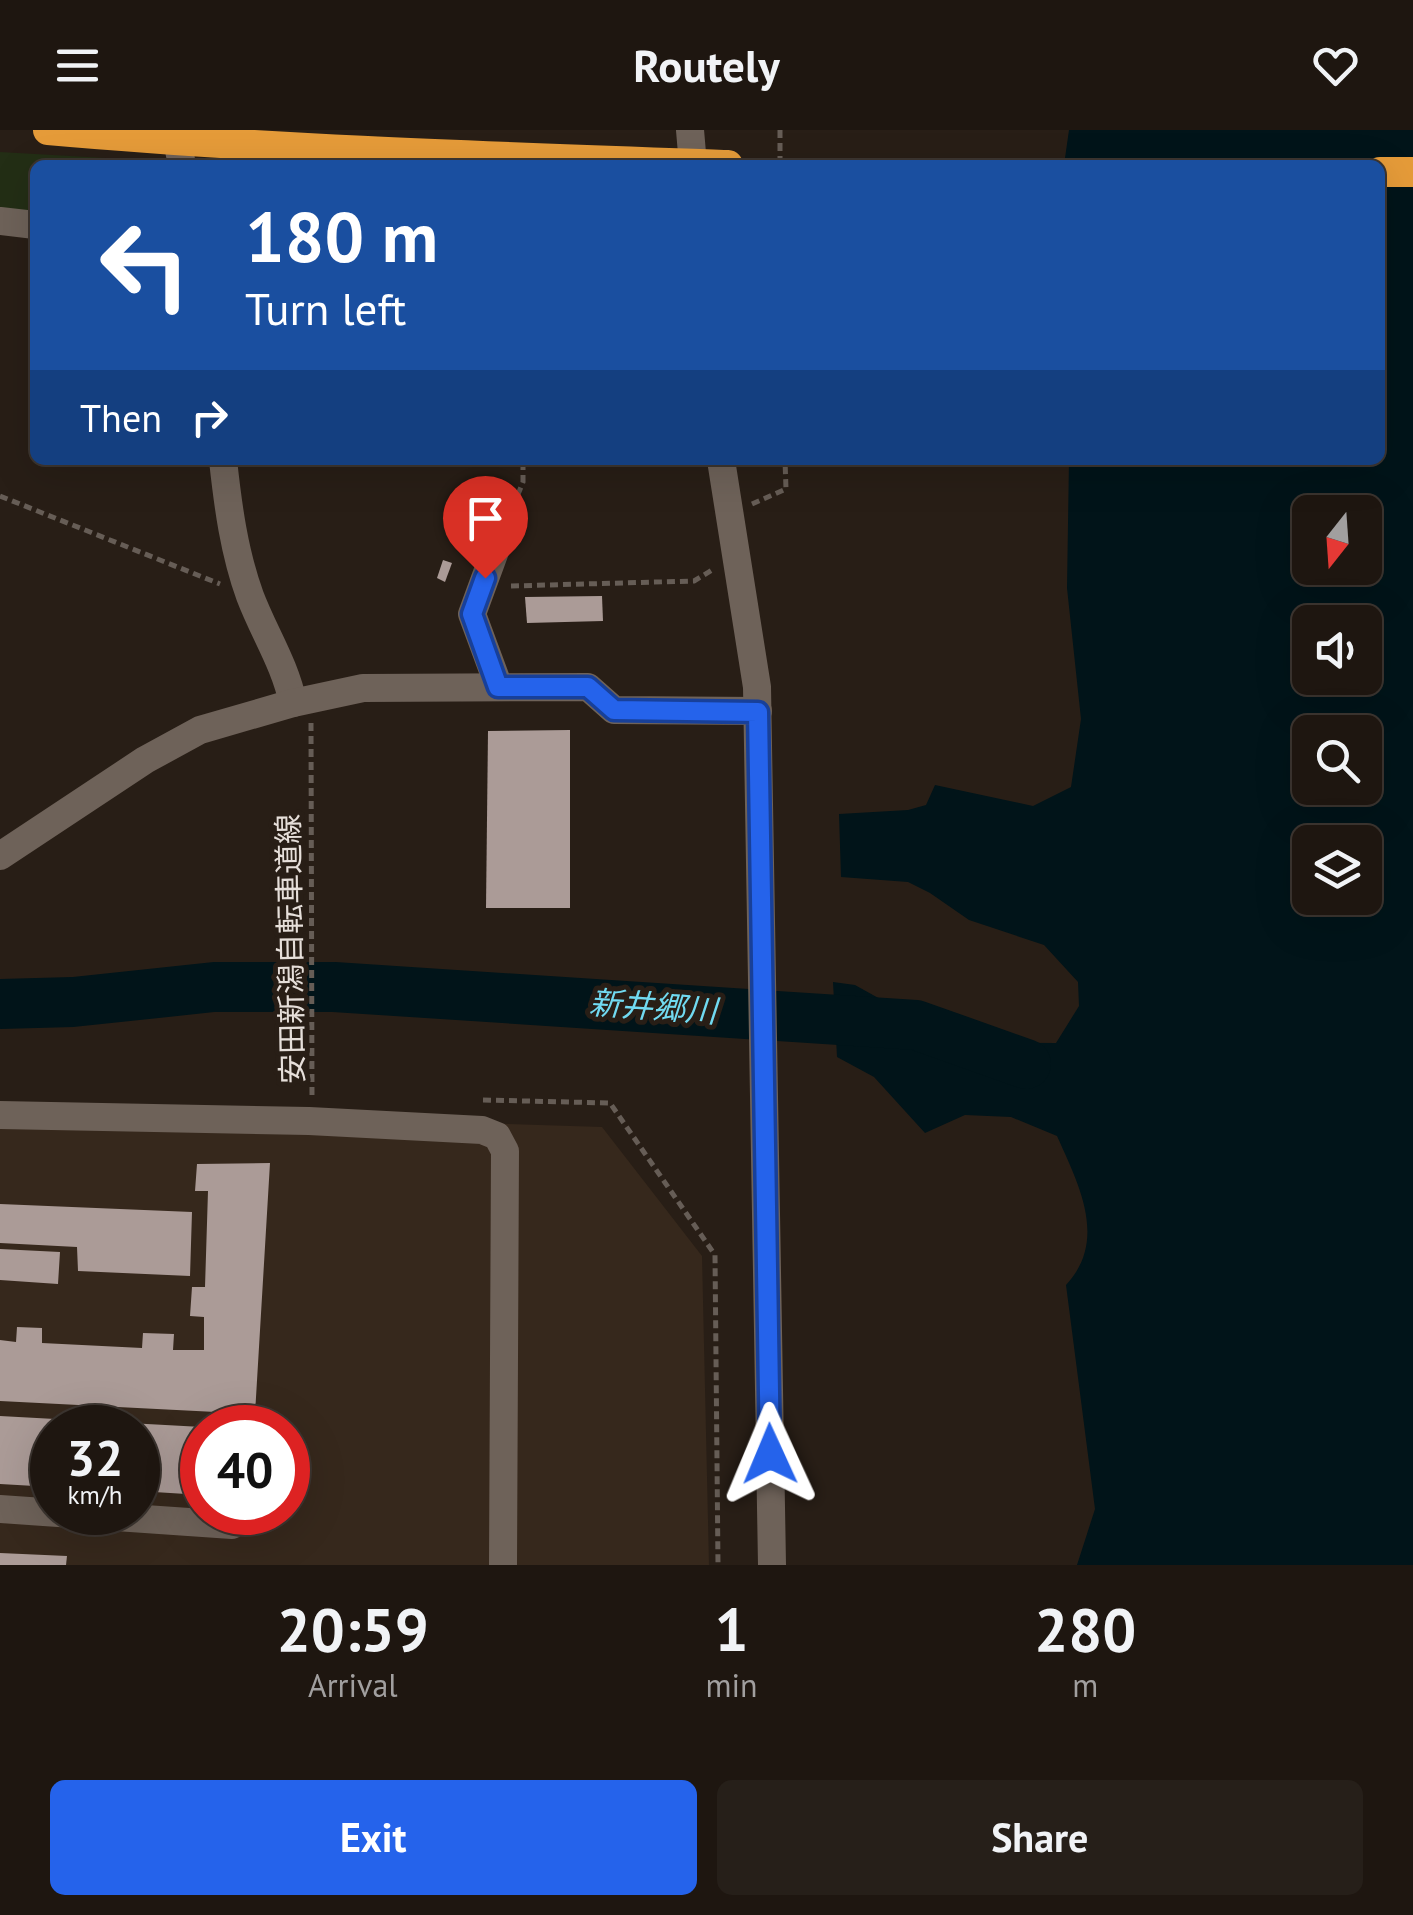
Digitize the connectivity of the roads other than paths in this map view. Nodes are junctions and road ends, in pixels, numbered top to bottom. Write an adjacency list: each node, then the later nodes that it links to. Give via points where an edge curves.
1 (48, 130): 5 (highway)
2 (175, 130): 4 (street)
3 (690, 130): 6 (street)
4 (181, 160)
5 (584, 160)
6 (693, 160)
7 (1385, 172): 8 (highway)
8 (1413, 172)
9 (0, 222): 10 (street)
10 (30, 225)
11 (224, 465): 15 (street, via 230,524 250,596)
12 (722, 465): 16 (street)
13 (498, 543): 14 (street, via 472,614)
14 (498, 687): 15 (street, via 363,688); 16 (street, via 588,687 614,710)
15 (306, 711): 17 (street, via 200,730)
16 (758, 712): 22 (street)
17 (0, 856)
18 (0, 1115): 21 (street, via 309,1120 498,1136 505,1151)
19 (0, 1509): 20 (street)
20 (180, 1522)
21 (503, 1565)
22 (772, 1565)

